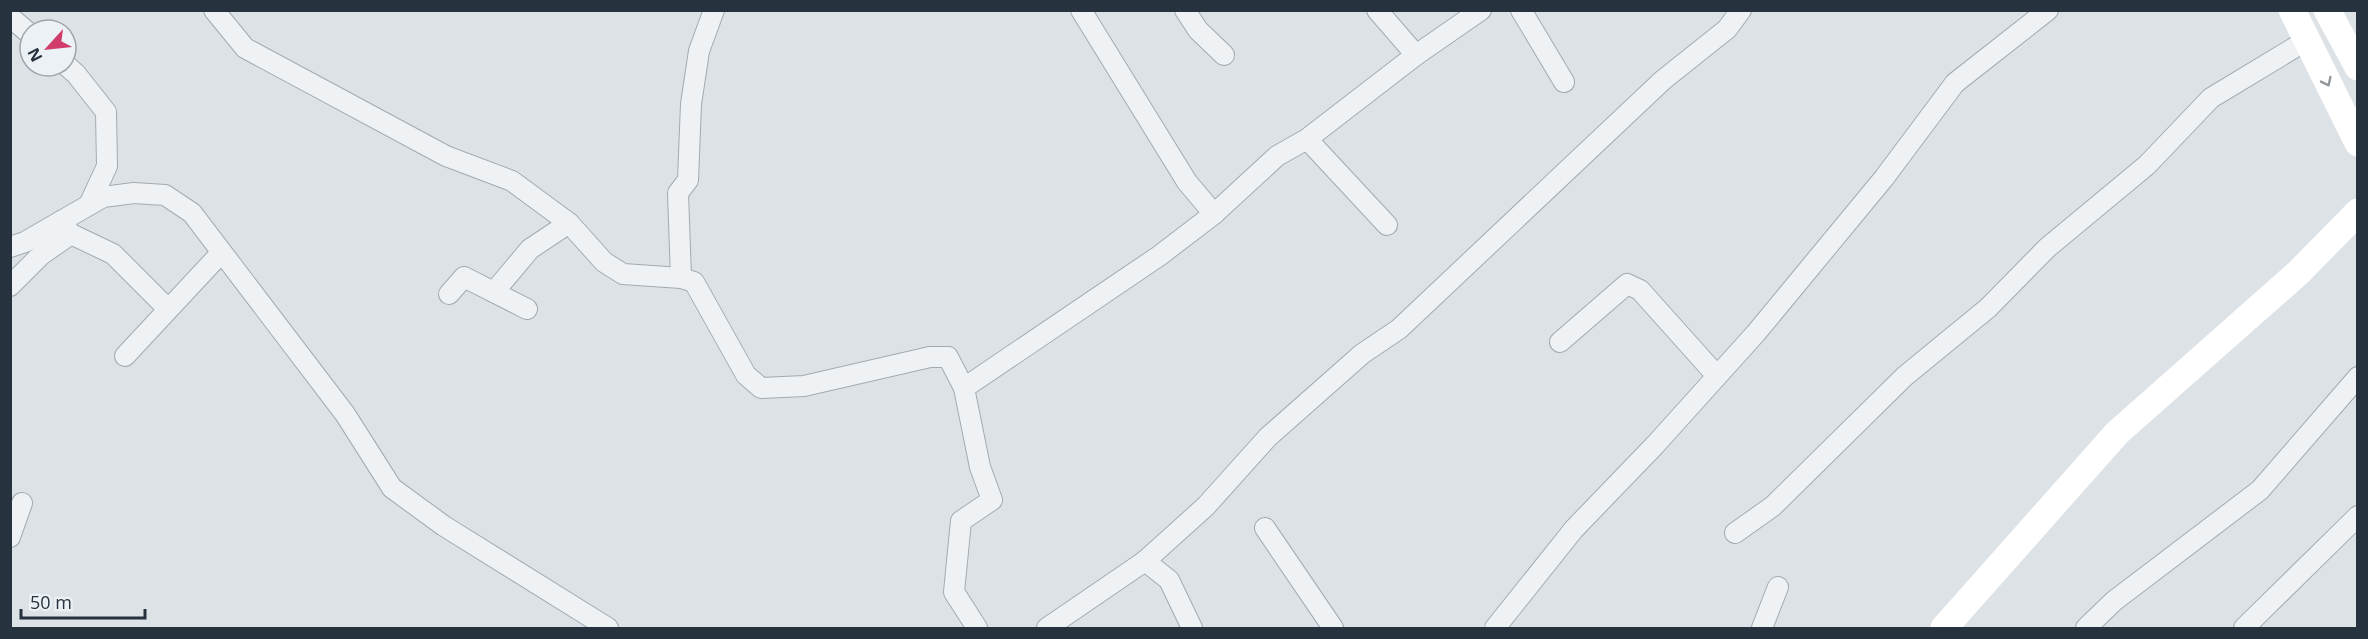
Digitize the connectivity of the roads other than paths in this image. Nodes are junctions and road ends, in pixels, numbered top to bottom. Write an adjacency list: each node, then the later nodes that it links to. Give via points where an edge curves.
1 (214, 10): 23 (street, via 245,48 446,156 512,181)
2 (714, 10): 28 (street, via 699,51 688,180 678,193)
3 (1081, 10): 22 (street, via 1187,182)
4 (1185, 10): 14 (street, via 1198,30)
5 (1377, 10): 13 (street)
6 (1481, 10): 13 (street)
7 (1521, 10): 17 (street)
8 (1741, 10): 44 (street, via 1727,30 1663,80 1400,329 1362,354 1268,436 1206,506)
9 (2048, 10): 36 (street, via 1955,82 1884,178)
10 (2292, 10): 12 (street)
11 (2327, 10): 15 (street)
12 (2307, 40): 18 (street, one-way to 18); 42 (street, via 2211,98 2146,165 2047,248 1988,309 1905,376 1773,506)
13 (1416, 55): 19 (street)
14 (1224, 56)
15 (2358, 67)
16 (78, 77): 20 (street, via 106,112 107,166)
17 (1564, 82)
18 (2355, 131)
19 (1307, 139): 22 (street, via 1277,156); 24 (street)
20 (89, 205): 25 (street); 27 (street, via 103,197 165,195 192,213)
21 (2358, 212): 46 (street, via 2298,273 2117,434)
22 (1214, 214): 38 (street, via 1159,256)
23 (569, 223): 28 (street, via 604,262 622,274); 30 (street, via 530,249)
24 (1387, 225)
25 (66, 227): 26 (street); 29 (street); 32 (street, via 113,254)
26 (10, 248)
27 (220, 253): 32 (street); 47 (street, via 345,414 392,488 444,526)
28 (681, 278): 38 (street, via 694,282 746,375 761,388 804,386 930,357 948,357)
29 (10, 286)
30 (494, 292): 31 (street, via 464,277); 33 (street)
31 (449, 294)
32 (168, 309): 35 (street)
33 (527, 309)
34 (1560, 342): 36 (street, via 1627,285 1640,290)
35 (125, 356)
36 (1717, 376): 52 (street, via 1574,529)
37 (2358, 377): 54 (street, via 2260,490 2114,601)
38 (964, 388): 48 (street, via 980,466 992,501 961,521 954,592)
39 (22, 502): 43 (street)
40 (2358, 516): 55 (street)
41 (1265, 528): 51 (street)
42 (1735, 533)
43 (10, 537)
44 (1145, 561): 49 (street); 50 (street, via 1169,580)
45 (1778, 587): 53 (street)
46 (1951, 626)
47 (608, 628)
48 (977, 628)
49 (1047, 628)
50 (1192, 628)
51 (1334, 628)
52 (1495, 628)
53 (1762, 628)
54 (2086, 628)
55 (2244, 628)

